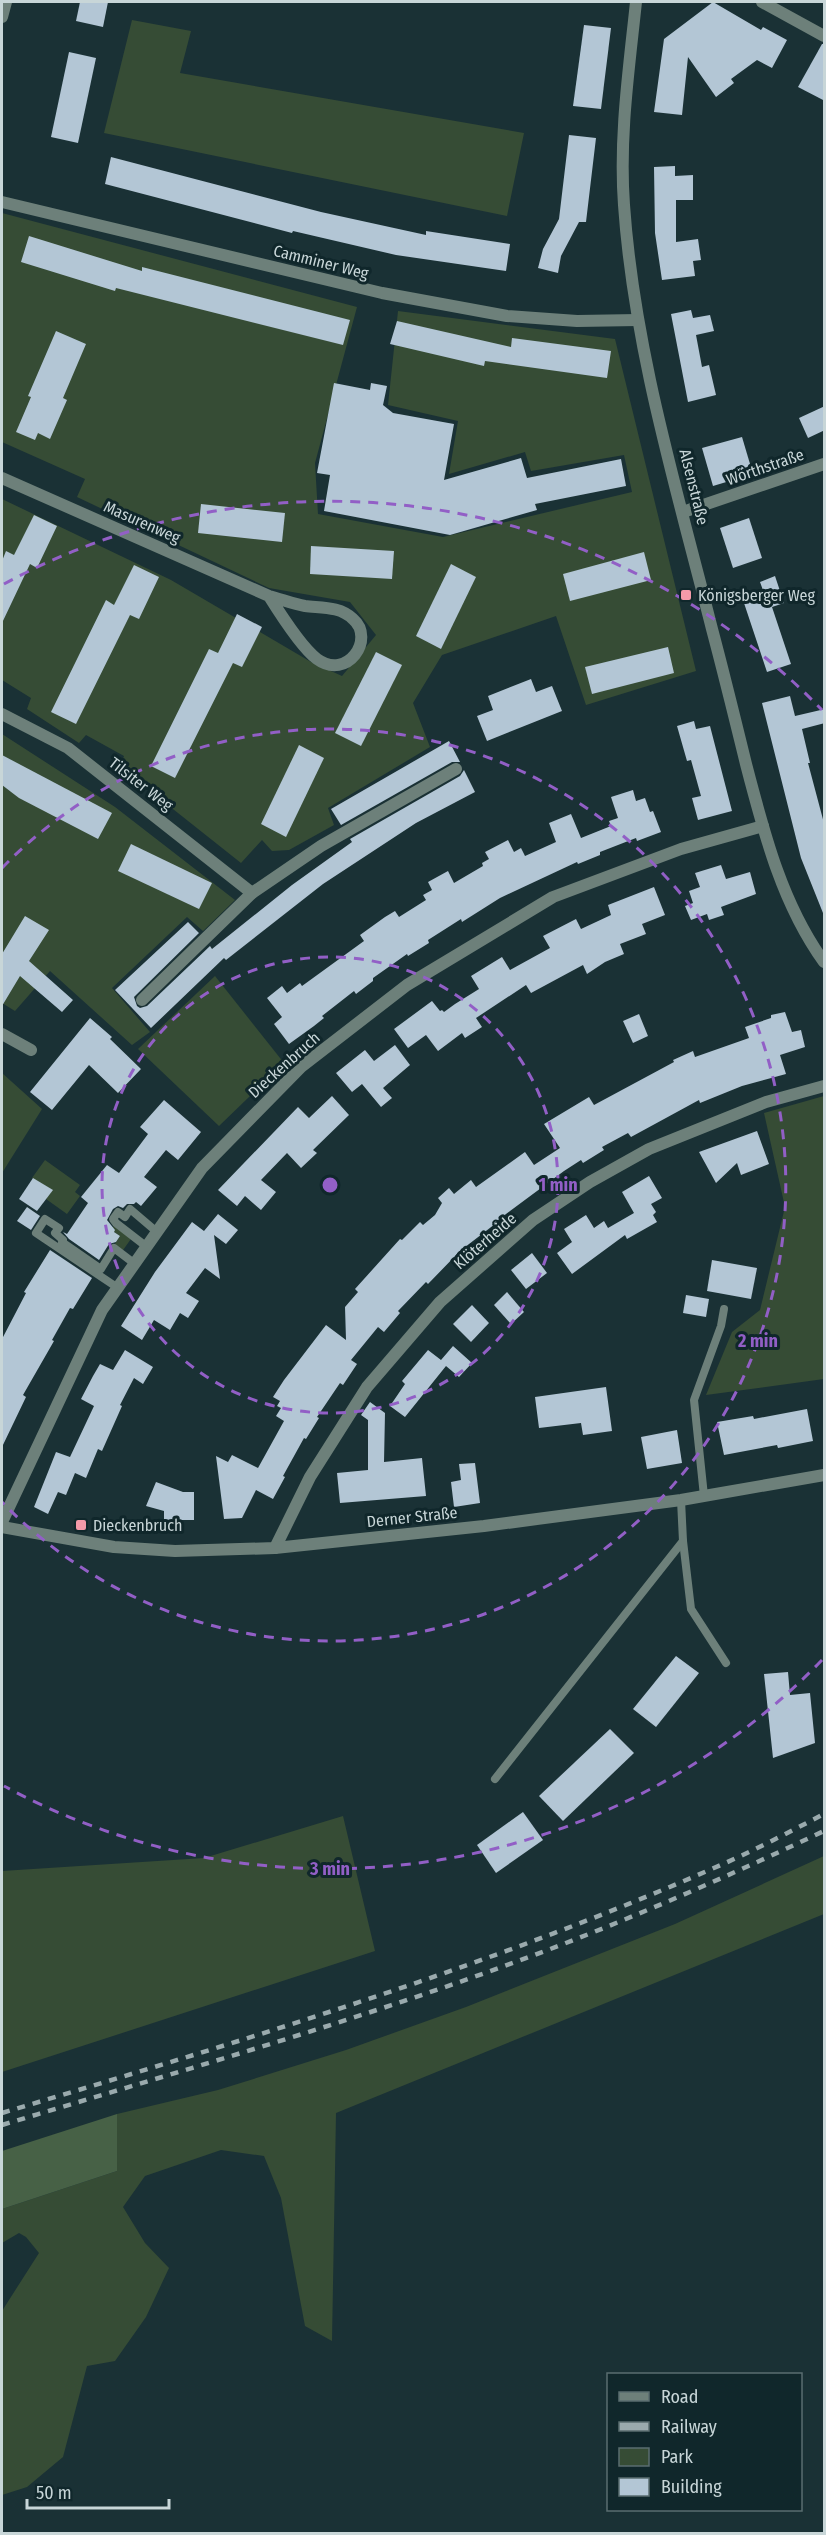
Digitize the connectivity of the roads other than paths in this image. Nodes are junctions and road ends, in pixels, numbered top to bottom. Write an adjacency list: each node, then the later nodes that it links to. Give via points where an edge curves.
1 (6, 2): 4 (street)
2 (636, 2): 7 (street, Alsenstraße, via 622,169)
3 (762, 2): 5 (street)
4 (2, 16)
5 (825, 36)
6 (2, 202): 7 (street, Camminer Weg, via 382,293 507,316)
7 (638, 320): 10 (street, Alsenstraße)
8 (825, 464): 10 (street, Wörthstraße)
9 (2, 478): 11 (street, Masurenweg)
10 (683, 513): 14 (street, Alsenstraße)
11 (269, 596): 11 (street, Masurenweg, via 303,606 335,609 354,619 361,633 359,650 348,663 335,666 317,659)
12 (2, 714): 15 (street, Tilsiter Weg, via 68,748)
13 (456, 769): 15 (street, via 321,846)
14 (763, 826): 16 (street, Alsenstraße, via 796,917); 21 (street, Dieckenbruch, via 681,849 553,897 407,985 301,1067 202,1168)
15 (252, 892): 17 (street)
16 (823, 959)
17 (142, 1000)
18 (2, 1034): 19 (street)
19 (31, 1050)
20 (825, 1086): 32 (street, Klöterheide, via 766,1102 649,1149 590,1182 533,1221 440,1302 367,1387 310,1477)
21 (157, 1232): 22 (street, Dieckenbruch); 22 (lane, via 130,1209 125,1217 118,1212 116,1223)
22 (147, 1247): 23 (street, Dieckenbruch)
23 (135, 1264): 24 (street, Dieckenbruch); 24 (lane, via 114,1248 101,1269 62,1242 55,1233 59,1228 45,1219 36,1233)
24 (118, 1288): 29 (street, Dieckenbruch, via 102,1310)
25 (724, 1309): 27 (lane, via 694,1400)
26 (825, 1475): 27 (street, Derner Straße)
27 (704, 1496): 28 (street, Derner Straße)
28 (681, 1500): 31 (lane); 32 (street, Derner Straße)
29 (2, 1522)
30 (2, 1527): 32 (street, Derner Straße, via 114,1547 175,1551)
31 (683, 1541): 33 (lane, via 691,1609); 34 (lane)
32 (274, 1548)
33 (726, 1663)
34 (495, 1779)

